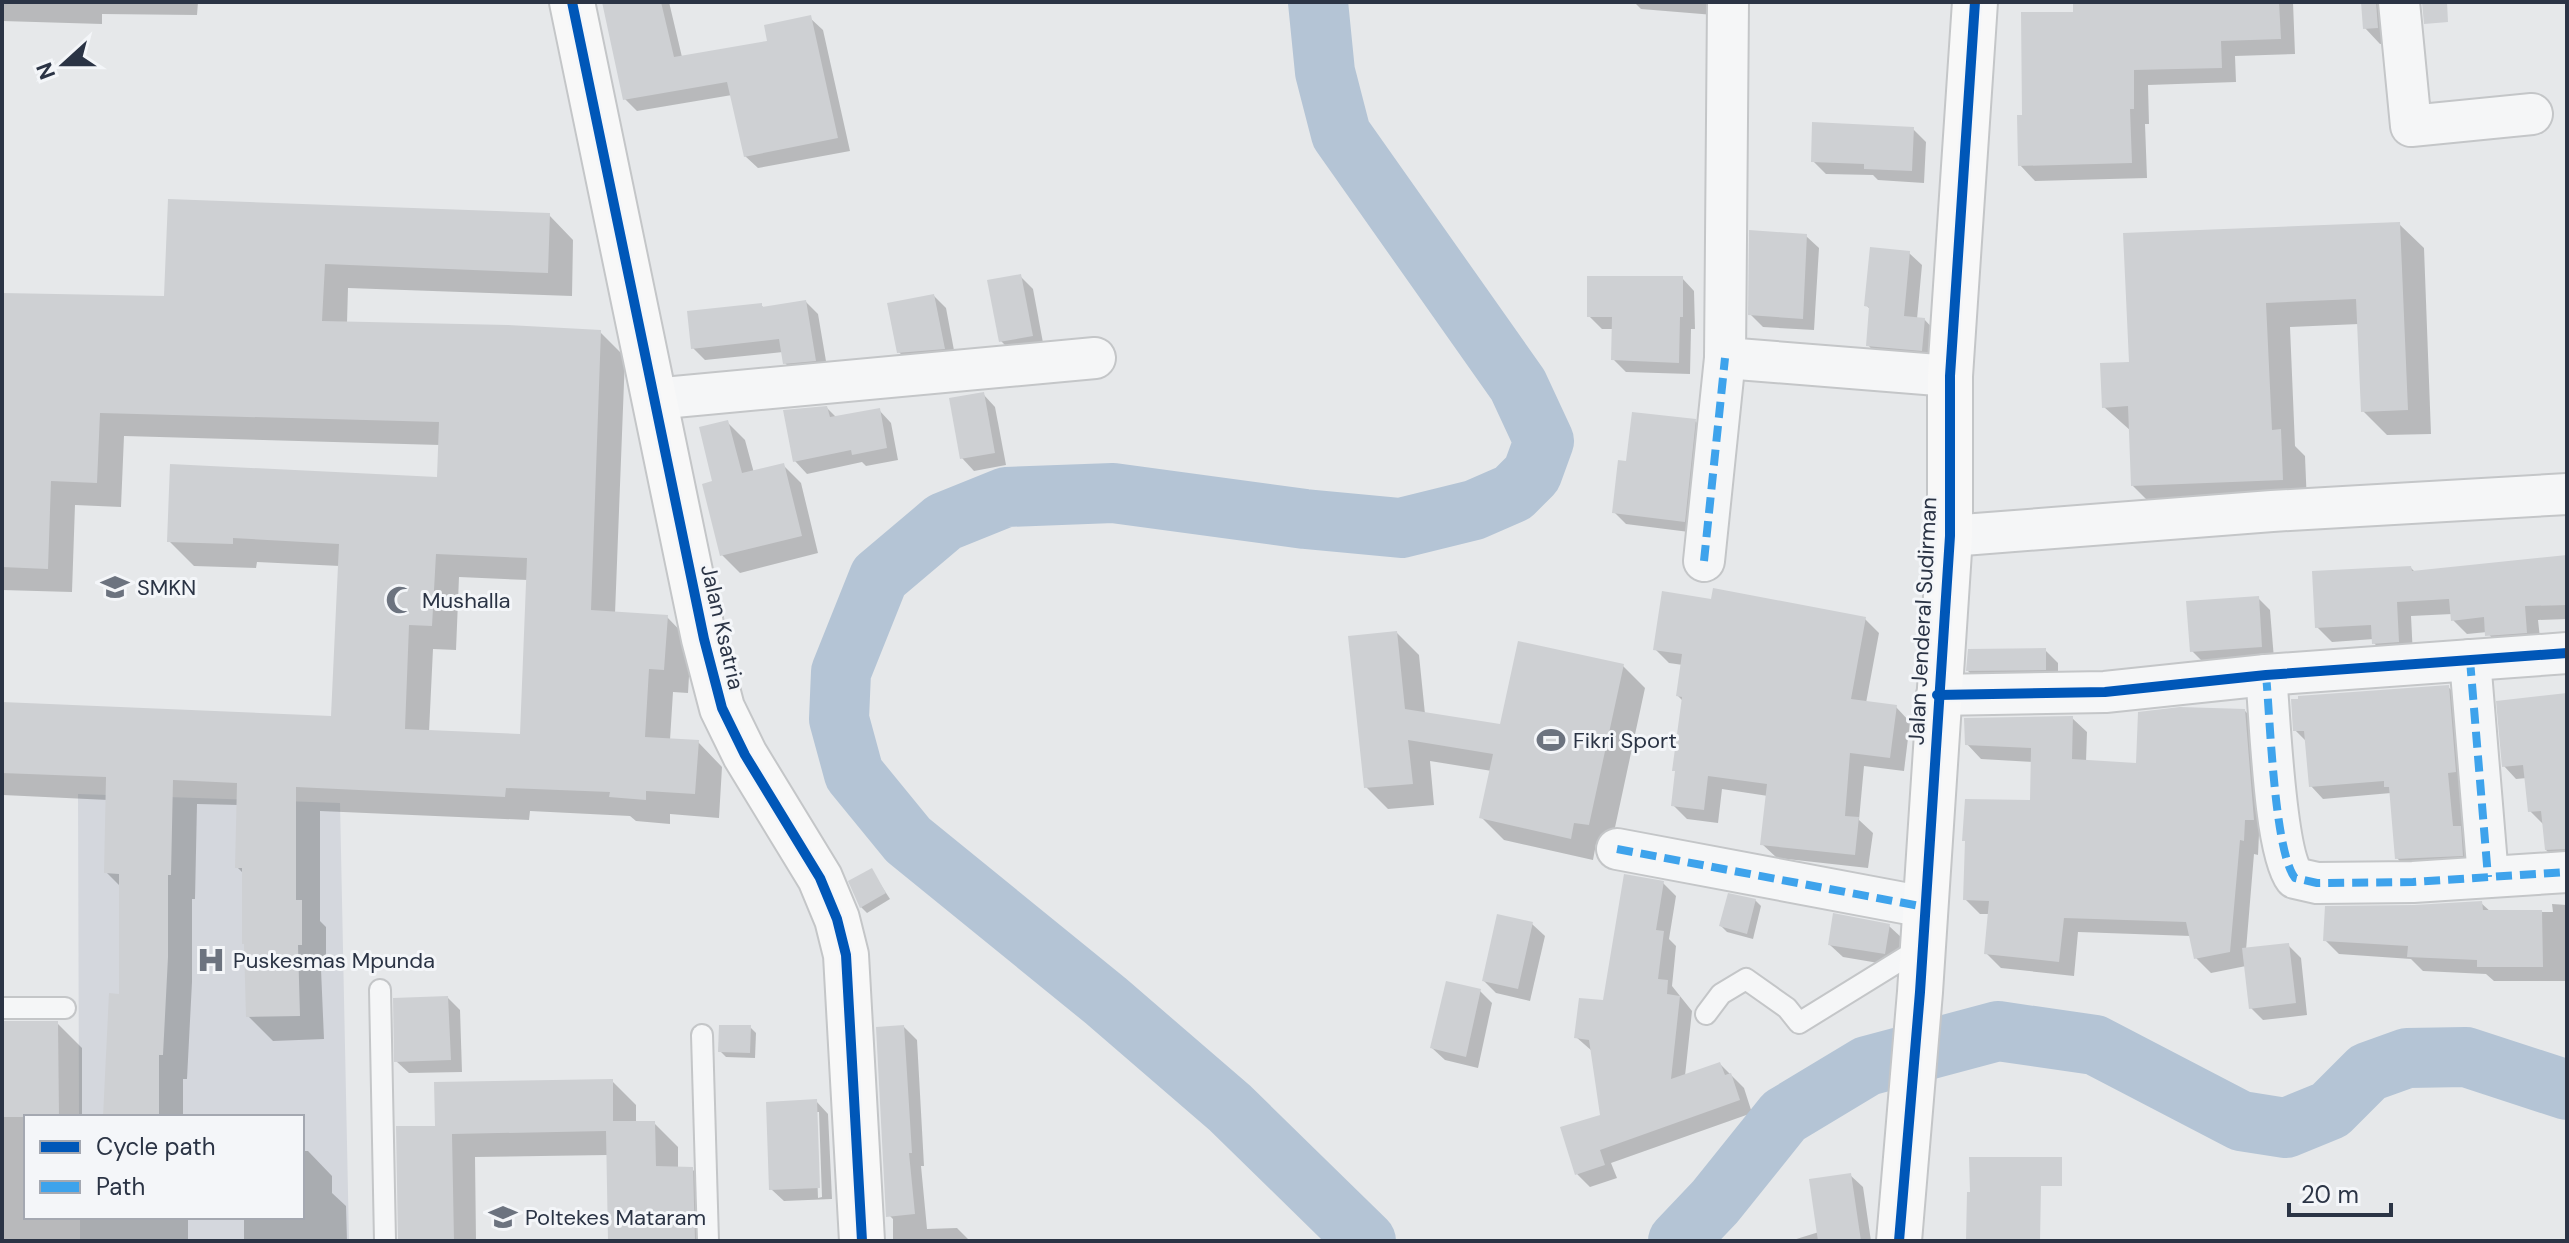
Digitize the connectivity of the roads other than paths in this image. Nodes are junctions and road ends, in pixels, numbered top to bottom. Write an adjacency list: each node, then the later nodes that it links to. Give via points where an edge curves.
1 (572, 2): 9 (street, Jalan Ksatria)
2 (1728, 2): 7 (street)
3 (1975, 2): 8 (street, Jalan Jenderal Sudirman)
4 (2399, 2): 5 (street, via 2411,126)
5 (2532, 114)
6 (1095, 358): 9 (street)
7 (1725, 358): 8 (street); 12 (street)
8 (1950, 376): 11 (street, Jalan Jenderal Sudirman)
9 (653, 399): 28 (street, Jalan Ksatria, via 722,708 820,878 846,955)
10 (2567, 494): 11 (street)
11 (1950, 536): 16 (street, Jalan Jenderal Sudirman)
12 (1704, 561)
13 (2567, 653): 14 (street)
14 (2470, 660): 15 (street); 19 (street)
15 (2266, 675): 16 (street, via 2105,692); 19 (street, via 2282,840 2295,878 2317,883)
16 (1937, 695): 20 (street, Jalan Jenderal Sudirman)
17 (1617, 849): 20 (street)
18 (2567, 872): 19 (street)
19 (2488, 877)
20 (1924, 927): 24 (lane, via 1799,1023 1746,979 1721,994); 29 (street, Jalan Jenderal Sudirman)
21 (380, 990): 26 (lane)
22 (2, 1008): 23 (lane)
23 (65, 1008)
24 (1706, 1014)
25 (702, 1035): 27 (lane)
26 (385, 1241)
27 (708, 1241)
28 (862, 1241)
29 (1899, 1241)

